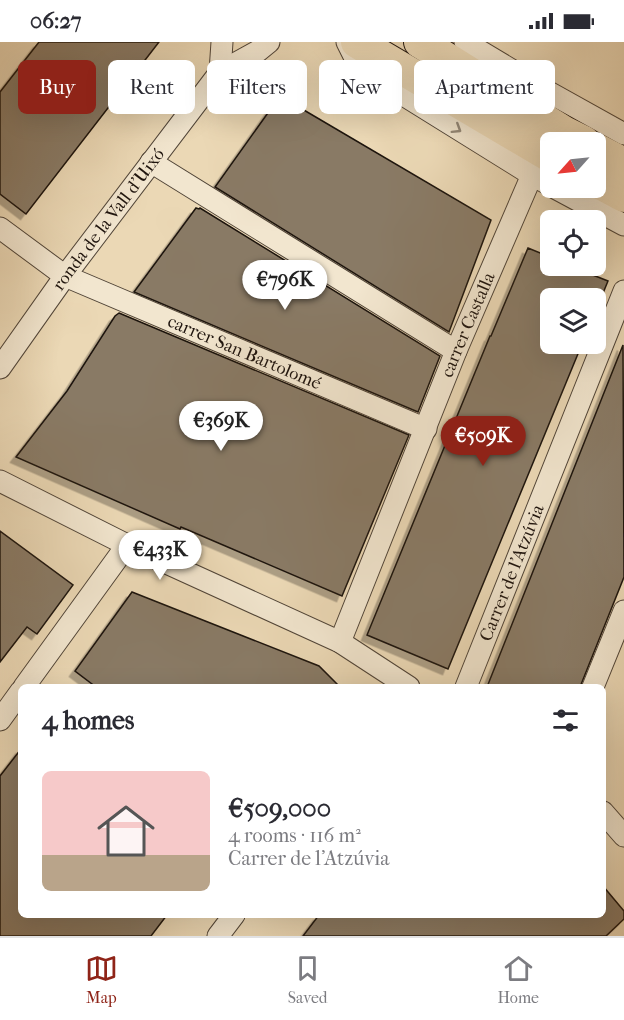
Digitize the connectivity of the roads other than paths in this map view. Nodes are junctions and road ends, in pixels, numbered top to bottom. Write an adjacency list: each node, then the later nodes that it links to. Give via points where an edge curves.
1 (222, 42): 7 (street)
2 (269, 42): 8 (street, ronda de la Vall d'Uixó)
3 (347, 42): 16 (street, one-way to 16, via 356,60 405,96)
4 (357, 42): 15 (main road)
5 (420, 42): 10 (main road)
6 (465, 42): 11 (street)
7 (221, 60)
8 (242, 60)
9 (207, 89): 13 (street, ronda de la Vall d'Uixó)
10 (564, 132)
11 (624, 134)
12 (606, 154): 14 (main road)
13 (151, 162): 23 (street, ronda de la Vall d'Uixó); 25 (street)
14 (624, 164)
15 (540, 169)
16 (540, 170)
17 (540, 180): 25 (street, carrer Castalla)
18 (606, 186): 19 (main road)
19 (624, 196)
20 (574, 198): 21 (street)
21 (624, 225)
22 (0, 228): 23 (street, carrer San Bartolomé)
23 (65, 276): 26 (street, ronda de la Vall d'Uixó); 27 (street, carrer San Bartolomé)
24 (624, 291): 34 (street, Carrer de l'Atzúvia)
25 (456, 351): 27 (street, carrer Castalla)
26 (0, 368)
27 (426, 429): 31 (street, carrer Castalla)
28 (0, 481): 29 (street)
29 (128, 545): 31 (street); 32 (street)
30 (624, 611): 35 (street)
31 (340, 642): 33 (street)
32 (26, 684)
33 (404, 684)
34 (467, 684)
35 (594, 684)
36 (18, 695): 37 (street)
37 (0, 720)
38 (606, 815): 39 (street)
39 (624, 836)
40 (232, 918): 41 (street)
41 (218, 936)

